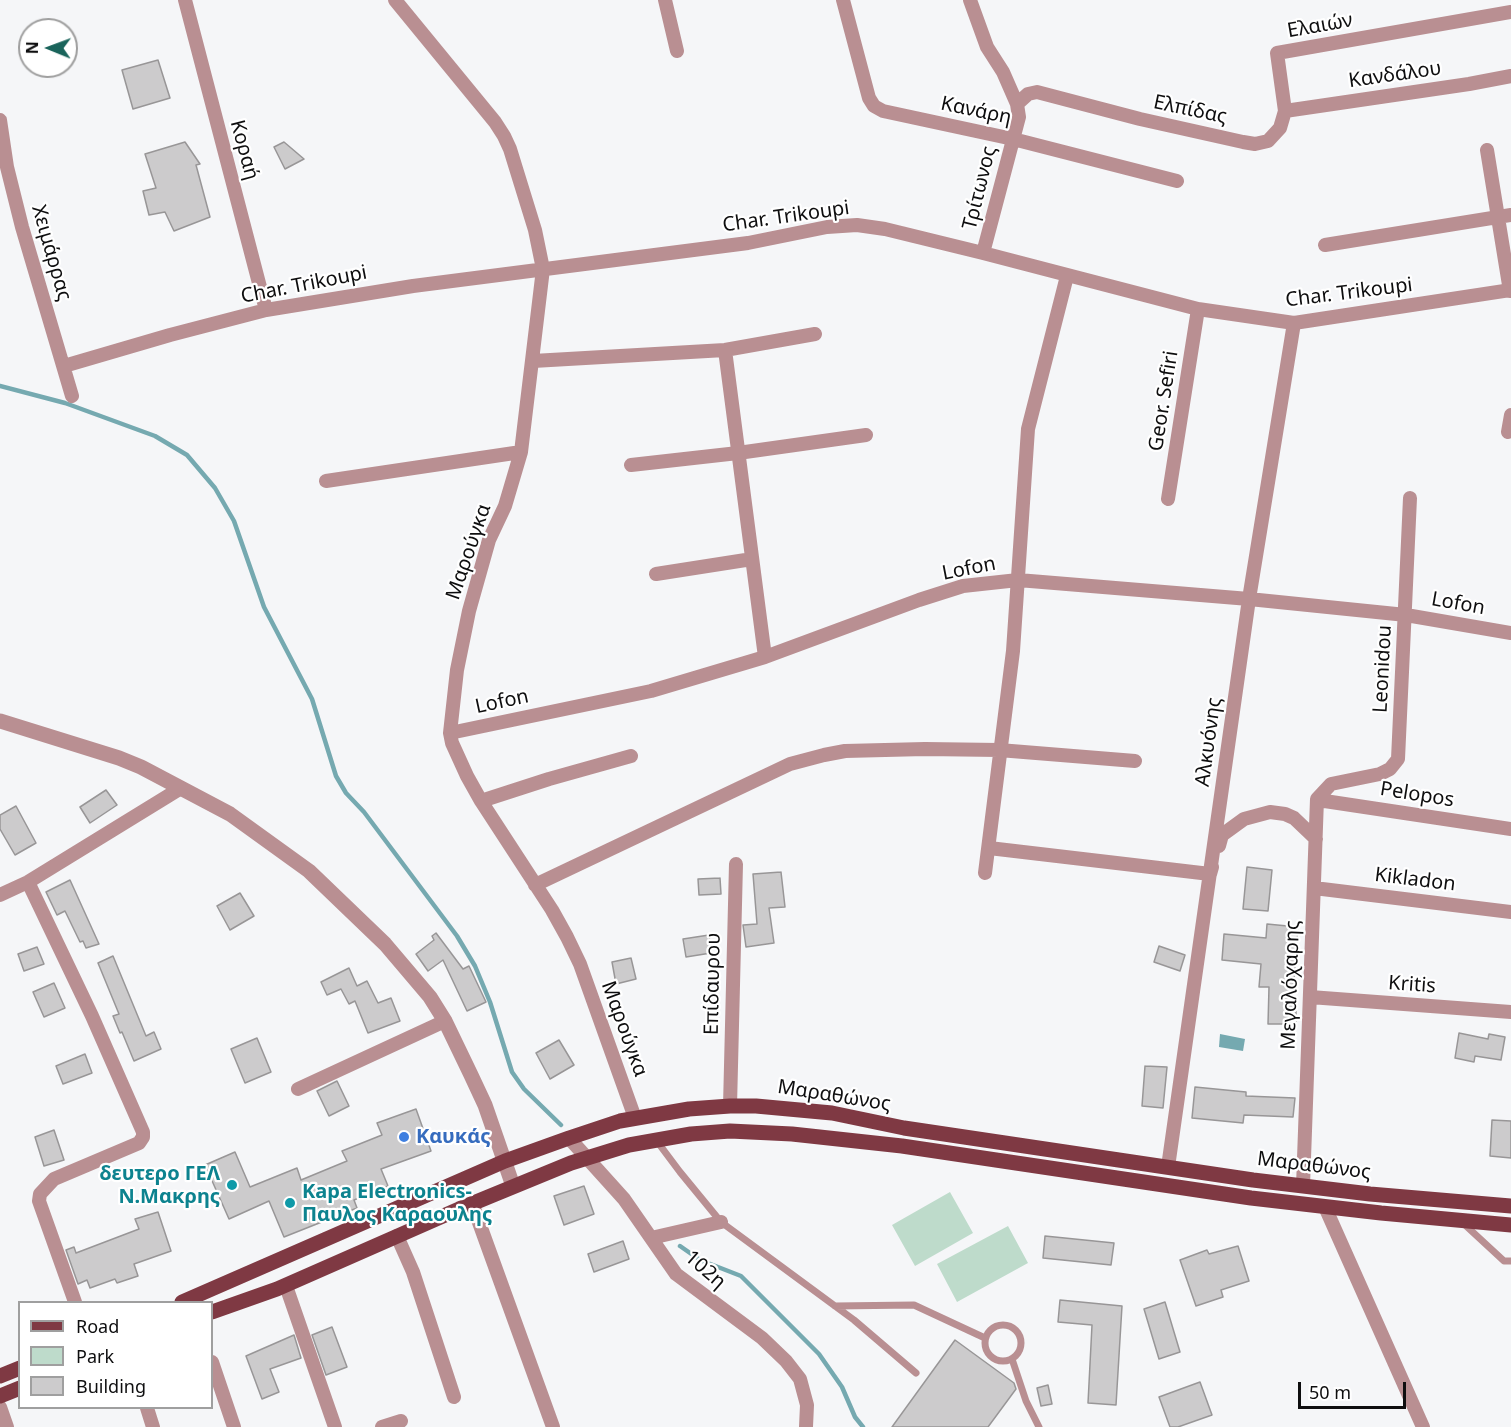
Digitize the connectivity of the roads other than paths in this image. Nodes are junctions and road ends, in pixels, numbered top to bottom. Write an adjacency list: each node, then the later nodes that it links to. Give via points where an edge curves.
1 (185, 0): 22 (street, Κοραή)
2 (394, 0): 18 (street, Μαρούγκα, via 504,136 535,230)
3 (665, 0): 7 (street)
4 (843, 0): 12 (street, Κανάρη, via 874,106)
5 (970, 0): 9 (street, Τρίτωνος, via 987,47)
6 (1511, 12): 10 (street, Ελαιών, via 1277,53)
7 (677, 51)
8 (1511, 76): 10 (street, Κανδάλου)
9 (1017, 104): 10 (street, Ελπίδας, via 1036,92 1255,144 1268,141 1275,134); 12 (street, Τρίτωνος, via 1019,117)
10 (1285, 111)
11 (0, 120): 27 (street, Χειμάρρας, via 22,227)
12 (1013, 139): 14 (street, Κανάρη); 17 (street, Τρίτωνος)
13 (1487, 150): 15 (street)
14 (1177, 181)
15 (1505, 217): 16 (street); 20 (street)
16 (1325, 245)
17 (983, 253): 18 (street, Char. Trikoupi, via 856,225); 19 (street, Char. Trikoupi)
18 (543, 269): 22 (street, Char. Trikoupi); 26 (street, Μαρούγκα)
19 (1067, 276): 21 (street, Char. Trikoupi); 40 (street, via 1028,429)
20 (1511, 290): 23 (street, Char. Trikoupi)
21 (1198, 309): 23 (street, Char. Trikoupi); 37 (street, Geor. Sefiri)
22 (266, 310): 27 (street, Char. Trikoupi)
23 (1294, 323): 41 (street, Αλκυόνης)
24 (815, 334): 25 (street)
25 (725, 350): 26 (street); 33 (street)
26 (533, 361): 32 (street, Μαρούγκα)
27 (64, 366): 28 (street, Χειμάρρας)
28 (72, 396)
29 (1511, 415): 30 (street)
30 (1508, 432)
31 (866, 435): 33 (street)
32 (520, 452): 35 (street); 46 (street, Μαρούγκα, via 469,611)
33 (738, 453): 34 (street); 38 (street)
34 (631, 465)
35 (326, 481)
36 (1410, 498): 42 (street, Leonidou)
37 (1168, 499)
38 (752, 559): 39 (street); 44 (street)
39 (656, 574)
40 (1018, 580): 41 (street, Lofon); 44 (street, Lofon, via 963,586 930,596); 47 (street)
41 (1249, 599): 42 (street, Lofon); 58 (street, Αλκυόνης)
42 (1406, 615): 43 (street, Lofon); 51 (street, Leonidou, via 1398,759 1390,770 1330,784)
43 (1511, 633)
44 (765, 657): 46 (street, Lofon, via 651,691)
45 (0, 720): 50 (street, via 119,758)
46 (450, 733): 52 (street, Μαρούγκα)
47 (999, 750): 49 (street); 55 (street); 60 (street, via 845,751 790,764)
48 (631, 756): 52 (street)
49 (1135, 760)
50 (181, 788): 59 (street); 66 (street, via 230,814 309,871 385,944)
51 (1321, 795): 53 (street, Pelopos); 54 (street, Μεγαλόχαρης)
52 (482, 801): 60 (street, Μαρούγκα)
53 (1511, 829)
54 (1316, 839): 58 (street, via 1285,814 1270,812 1244,819 1222,835); 61 (street, Μεγαλόχαρης)
55 (988, 848): 57 (street); 58 (street)
56 (736, 864): 68 (street, Επίδαυρου)
57 (985, 873)
58 (1210, 874): 74 (street, Αλκυόνης)
59 (28, 882): 62 (street); 87 (street, via 93,1016 143,1132 139,1143 54,1179 40,1194 39,1201)
60 (535, 885): 69 (street, Μαρούγκα, via 580,964)
61 (1314, 888): 63 (street, Kikladon); 64 (street, Μεγαλόχαρης)
62 (0, 895)
63 (1511, 912)
64 (1310, 997): 65 (street, Kritis); 76 (street, Μεγαλόχαρης)
65 (1511, 1012)
66 (445, 1021): 67 (street); 73 (street, via 485,1105)
67 (298, 1089)
68 (730, 1106): 69 (main road, Μαραθώνος, via 689,1108); 74 (main road, Μαραθώνος, via 832,1113 904,1128)
69 (635, 1118): 70 (main road, Μαραθώνος)
70 (569, 1138): 72 (street, 102η); 73 (main road, Μαραθώνος)
71 (656, 1140): 72 (main road, Μαραθώνος); 79 (main road, Μαραθώνος, via 730,1131 792,1134 902,1146); 81 (lane)
72 (587, 1158): 75 (main road, Μαραθώνος); 84 (street, 102η, via 624,1199)
73 (505, 1161): 75 (street); 88 (main road, Μαραθώνος)
74 (1168, 1167): 76 (main road, Μαραθώνος)
75 (513, 1186): 77 (main road, Μαραθώνος)
76 (1303, 1186): 78 (main road, Μαραθώνος)
77 (472, 1203): 83 (main road, Μαραθώνος); 108 (street)
78 (1511, 1206)
79 (1325, 1207): 80 (main road, Μαραθώνος); 111 (street)
80 (1460, 1220): 82 (main road, Μαραθώνος); 85 (lane, via 1504,1261)
81 (721, 1222): 84 (street); 89 (lane)
82 (1511, 1224)
83 (397, 1236): 86 (main road, Μαραθώνος); 99 (street, via 413,1272)
84 (651, 1238): 109 (street, 102η, via 676,1274 762,1338 786,1361 800,1379 807,1405)
85 (1511, 1261)
86 (286, 1286): 90 (main road, Μαραθώνος); 106 (street)
87 (75, 1301)
88 (184, 1301)
89 (835, 1306): 91 (lane, via 915,1305); 95 (lane)
90 (213, 1312)
91 (985, 1338): 92 (lane, via 989,1356 1000,1361); 92 (lane, via 991,1328 1014,1328 1021,1344)
92 (1012, 1359): 110 (lane)
93 (213, 1365): 105 (street)
94 (18, 1369): 96 (main road)
95 (916, 1373)
96 (0, 1376)
97 (18, 1389): 98 (main road)
98 (0, 1396)
99 (454, 1397)
100 (0, 1407): 103 (street)
101 (148, 1409): 104 (street)
102 (401, 1421): 107 (street)
103 (7, 1427)
104 (153, 1427)
105 (234, 1427)
106 (335, 1427)
107 (382, 1427)
108 (553, 1427)
109 (806, 1427)
110 (1039, 1427)
111 (1422, 1427)

